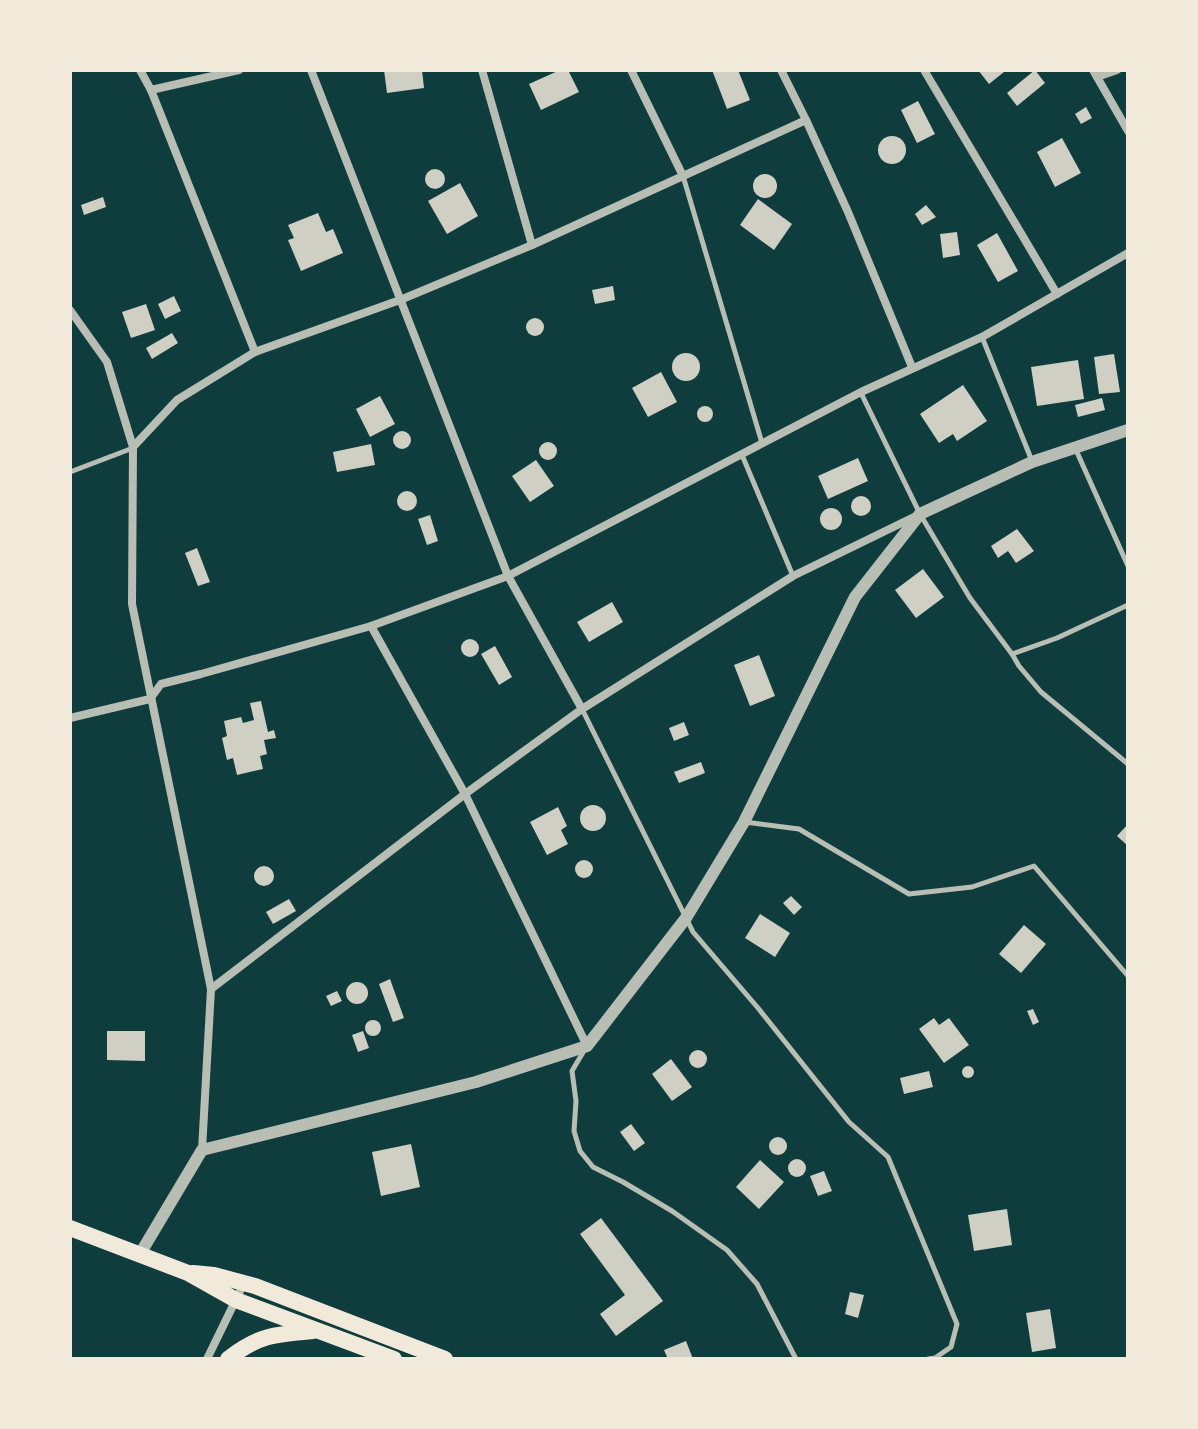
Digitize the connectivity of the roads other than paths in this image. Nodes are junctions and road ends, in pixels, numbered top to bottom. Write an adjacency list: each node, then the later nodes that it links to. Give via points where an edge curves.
1 (140, 70): 10 (street)
2 (239, 70): 10 (street)
3 (311, 70): 17 (street)
4 (482, 70): 14 (street)
5 (631, 70): 13 (street)
6 (781, 70): 11 (street)
7 (924, 70): 16 (street)
8 (1117, 70): 9 (street)
9 (1095, 73): 12 (street)
10 (151, 90): 20 (street)
11 (806, 120): 13 (street); 21 (street)
12 (1128, 131)
13 (683, 176): 14 (street); 24 (lane)
14 (532, 245): 17 (street)
15 (1128, 253): 16 (street)
16 (1057, 294): 19 (street)
17 (400, 300): 20 (street); 32 (street)
18 (70, 310): 25 (street, via 107,362)
19 (982, 337): 21 (street); 28 (lane)
20 (255, 352): 25 (street, via 177,400)
21 (912, 367): 22 (street)
22 (861, 392): 24 (street); 30 (lane)
23 (1128, 430): 26 (street)
24 (762, 443): 27 (street)
25 (133, 447): 29 (lane); 37 (street, via 132,604)
26 (1075, 449): 28 (street); 31 (lane)
27 (742, 455): 32 (street); 33 (lane)
28 (1032, 462): 30 (street)
29 (70, 472)
30 (920, 514): 33 (street); 36 (lane, via 970,598); 42 (street, via 855,597)
31 (1128, 566)
32 (508, 576): 35 (street); 38 (street)
33 (793, 576): 38 (street)
34 (1128, 605): 36 (lane)
35 (371, 626): 37 (street, via 161,684); 41 (street)
36 (1012, 654): 40 (lane, via 1041,692)
37 (150, 699): 39 (street); 45 (street)
38 (582, 709): 41 (street); 43 (lane)
39 (70, 718)
40 (1128, 764)
41 (465, 794): 45 (street); 46 (street)
42 (744, 822): 43 (street); 44 (lane, via 799,829 909,894 972,887 1034,866)
43 (686, 918): 46 (street); 59 (lane, via 849,1122 888,1157 957,1324 951,1347)
44 (1128, 976)
45 (211, 989): 47 (street)
46 (587, 1046): 47 (street, via 476,1082); 58 (lane, via 572,1071 580,1151 593,1167 672,1211 727,1250 757,1284)
47 (202, 1150): 49 (street)
48 (70, 1228): 49 (main road)
49 (140, 1254): 50 (main road)
50 (188, 1273): 51 (main road); 52 (main road)
51 (244, 1283): 52 (street); 57 (main road)
52 (236, 1300): 53 (main road); 54 (street)
53 (315, 1331): 55 (main road, via 272,1334); 56 (main road)
54 (207, 1359)
55 (228, 1359)
56 (394, 1359)
57 (445, 1359)
58 (796, 1359)
59 (928, 1359)

